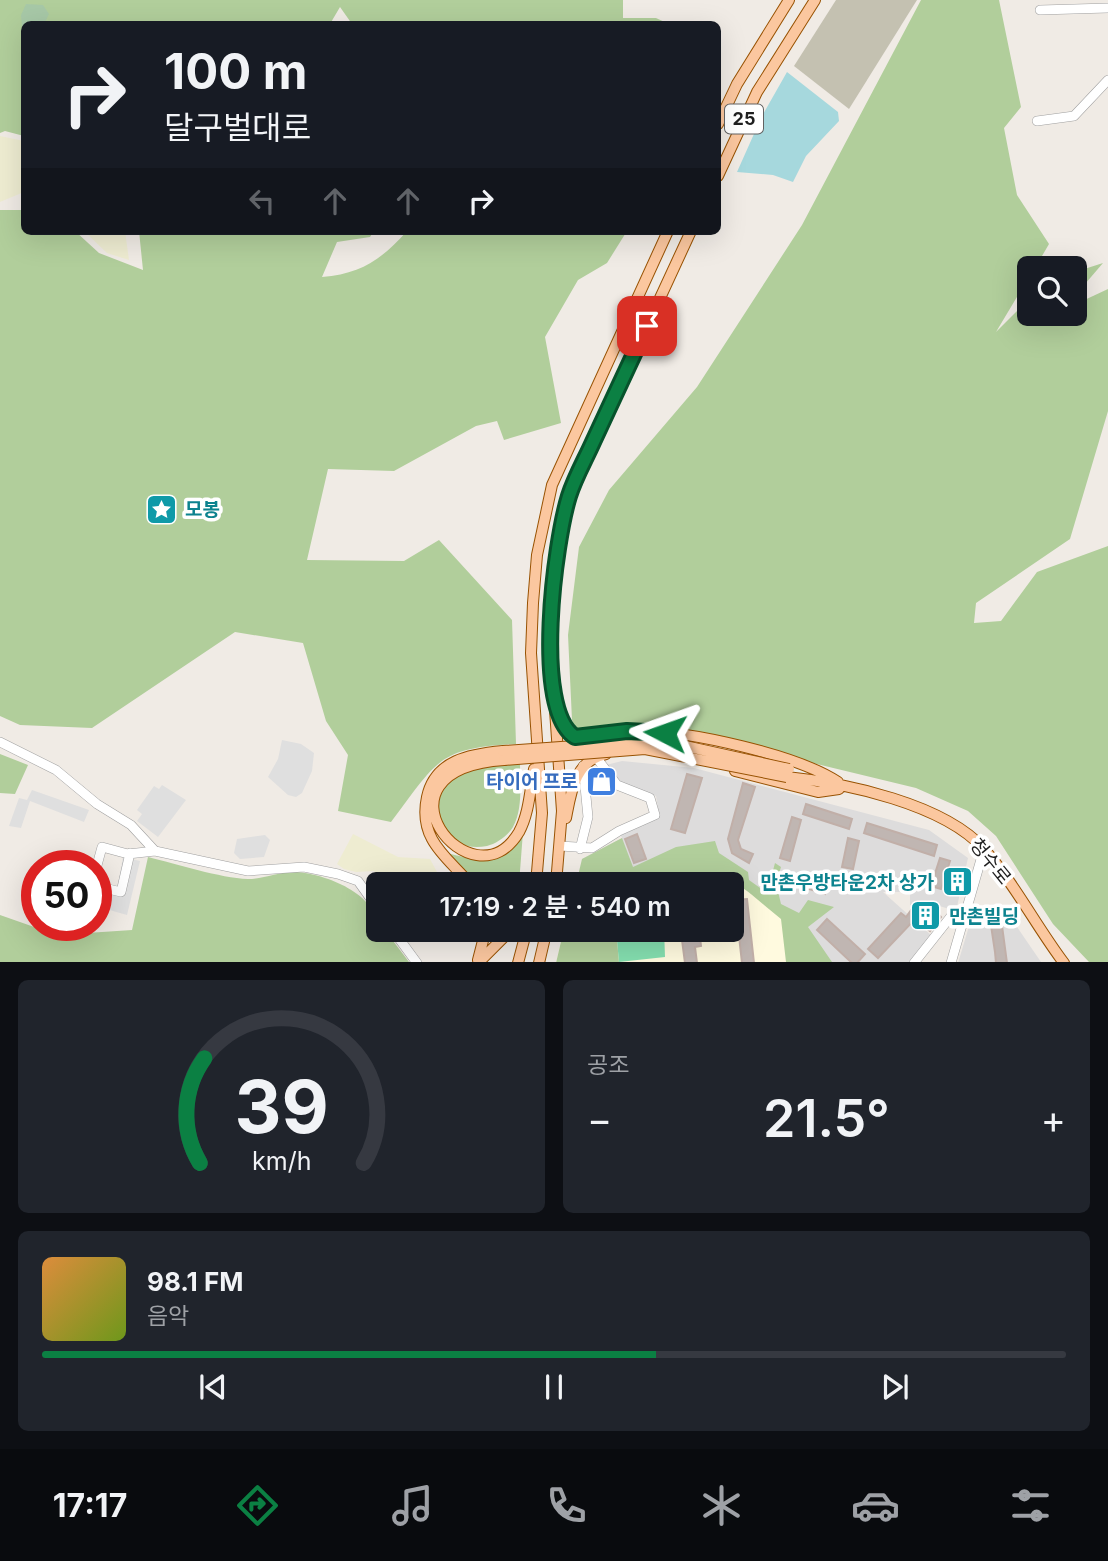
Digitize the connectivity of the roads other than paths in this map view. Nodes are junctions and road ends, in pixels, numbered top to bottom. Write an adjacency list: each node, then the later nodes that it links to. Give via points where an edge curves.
1 (789, 0): 6 (main road, 25)
2 (815, 0): 8 (main road, 25, via 757,92)
3 (1108, 8): 4 (street)
4 (1040, 10)
5 (1108, 80): 7 (street, via 1074,116)
6 (721, 118)
7 (1037, 121)
8 (721, 170)
9 (666, 235): 12 (main road, via 550,496 537,555 533,603)
10 (689, 235): 11 (main road, via 570,493 555,577)
11 (554, 706): 17 (main road, via 575,737 658,732); 19 (main road, via 561,783)
12 (535, 733): 14 (main road, via 526,817 517,835 489,853 459,851 443,838 435,819 439,786 464,765); 26 (main road, via 542,813)
13 (0, 743): 23 (street, via 56,770 131,825)
14 (503, 755): 17 (main road, bridge, via 645,749); 25 (main road, via 475,754 454,761 429,786 425,807 431,838)
15 (596, 757): 16 (main road); 18 (main road, 청수로, via 639,751 672,755 818,792); 20 (street, via 617,785 650,798 654,815 592,848)
16 (583, 766): 19 (main road, via 572,787); 20 (street, via 588,817)
17 (789, 768): 18 (main road, 청수로); 18 (main road, via 819,769)
18 (846, 788): 21 (main road, 청수로, via 934,813 965,831)
19 (560, 842): 20 (street); 27 (main road)
20 (580, 849)
21 (984, 849): 30 (street); 42 (main road, 청수로)
22 (101, 850): 24 (street)
23 (155, 851): 24 (street); 29 (street, via 248,871 304,867 358,881)
24 (130, 853): 28 (street, via 121,892)
25 (460, 872)
26 (537, 872)
27 (557, 872)
28 (112, 890)
29 (366, 892)
30 (964, 919): 40 (street, via 952,915); 41 (street)
31 (402, 942): 36 (street)
32 (483, 942): 37 (main road)
33 (499, 942): 37 (main road)
34 (523, 942): 38 (main road)
35 (544, 942): 39 (main road)
36 (417, 962)
37 (478, 962)
38 (518, 962)
39 (539, 962)
40 (914, 962)
41 (951, 962)
42 (1064, 962)

